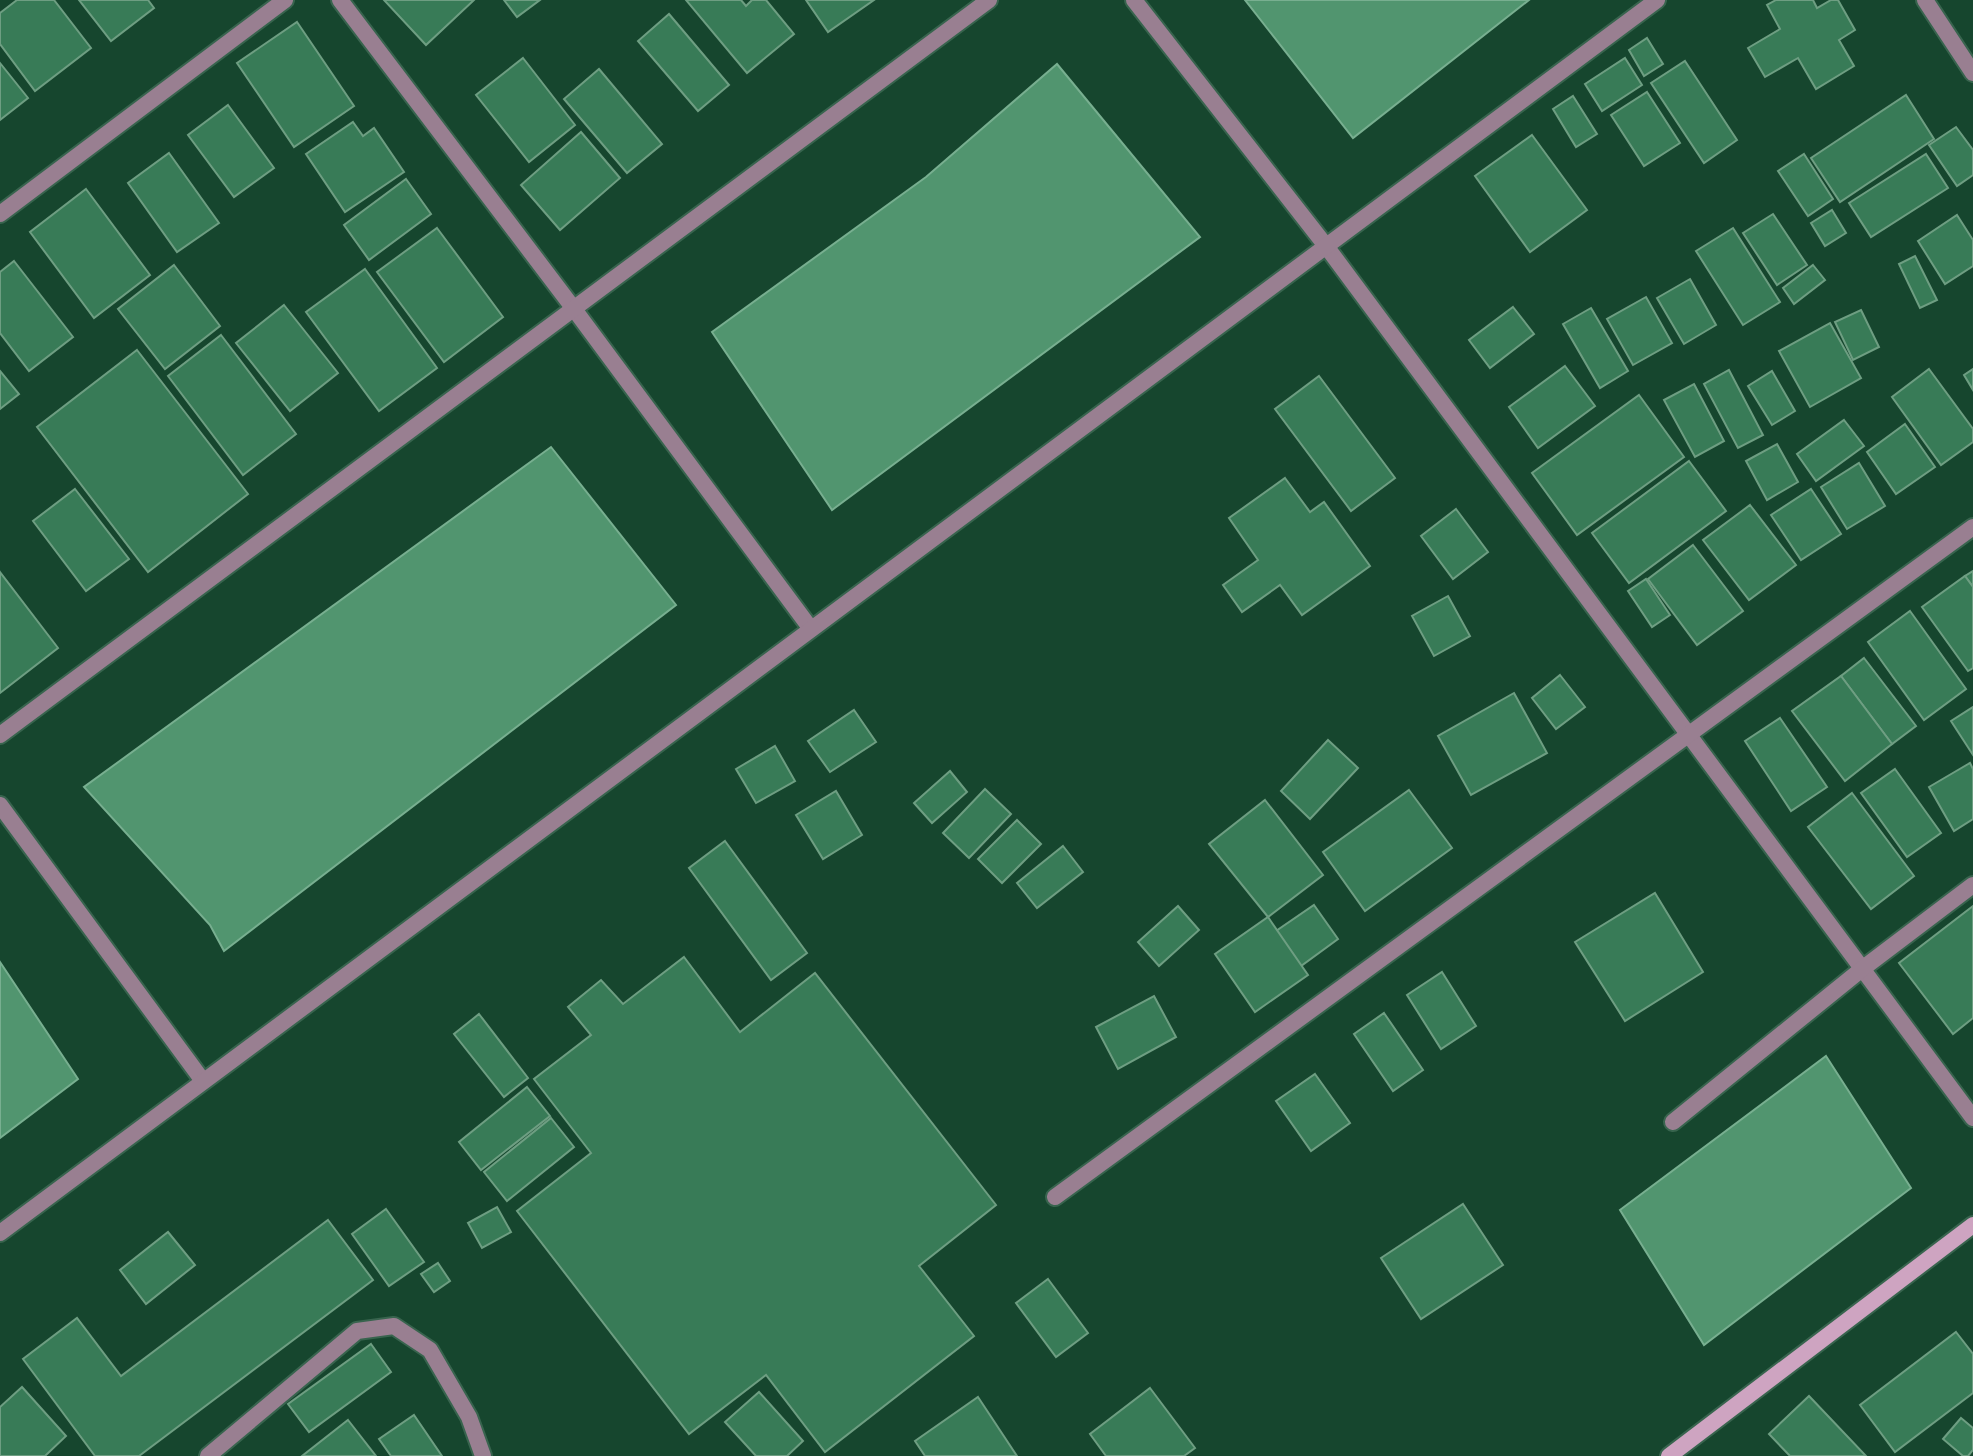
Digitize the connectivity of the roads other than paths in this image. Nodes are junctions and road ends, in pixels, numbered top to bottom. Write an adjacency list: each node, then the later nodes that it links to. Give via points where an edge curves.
1 (285, 0): 8 (street)
2 (340, 0): 10 (street)
3 (989, 0): 10 (street)
4 (1134, 0): 9 (street)
5 (1657, 0): 9 (street)
6 (1925, 0): 7 (street)
7 (1973, 73)
8 (0, 214)
9 (1326, 246): 12 (street); 13 (street)
10 (574, 309): 12 (street); 14 (street)
11 (1973, 527): 13 (street)
12 (811, 629): 18 (street)
13 (1688, 734): 17 (street); 21 (street)
14 (0, 735)
15 (0, 805): 18 (street)
16 (1973, 885): 17 (street)
17 (1862, 969): 19 (street); 20 (street)
18 (203, 1081): 23 (street)
19 (1973, 1118)
20 (1673, 1122)
21 (1055, 1197)
22 (1973, 1225): 26 (main road)
23 (0, 1233)
24 (208, 1456): 25 (street, via 357,1331 394,1326 430,1350 469,1417)
25 (483, 1456)
26 (1669, 1456)

